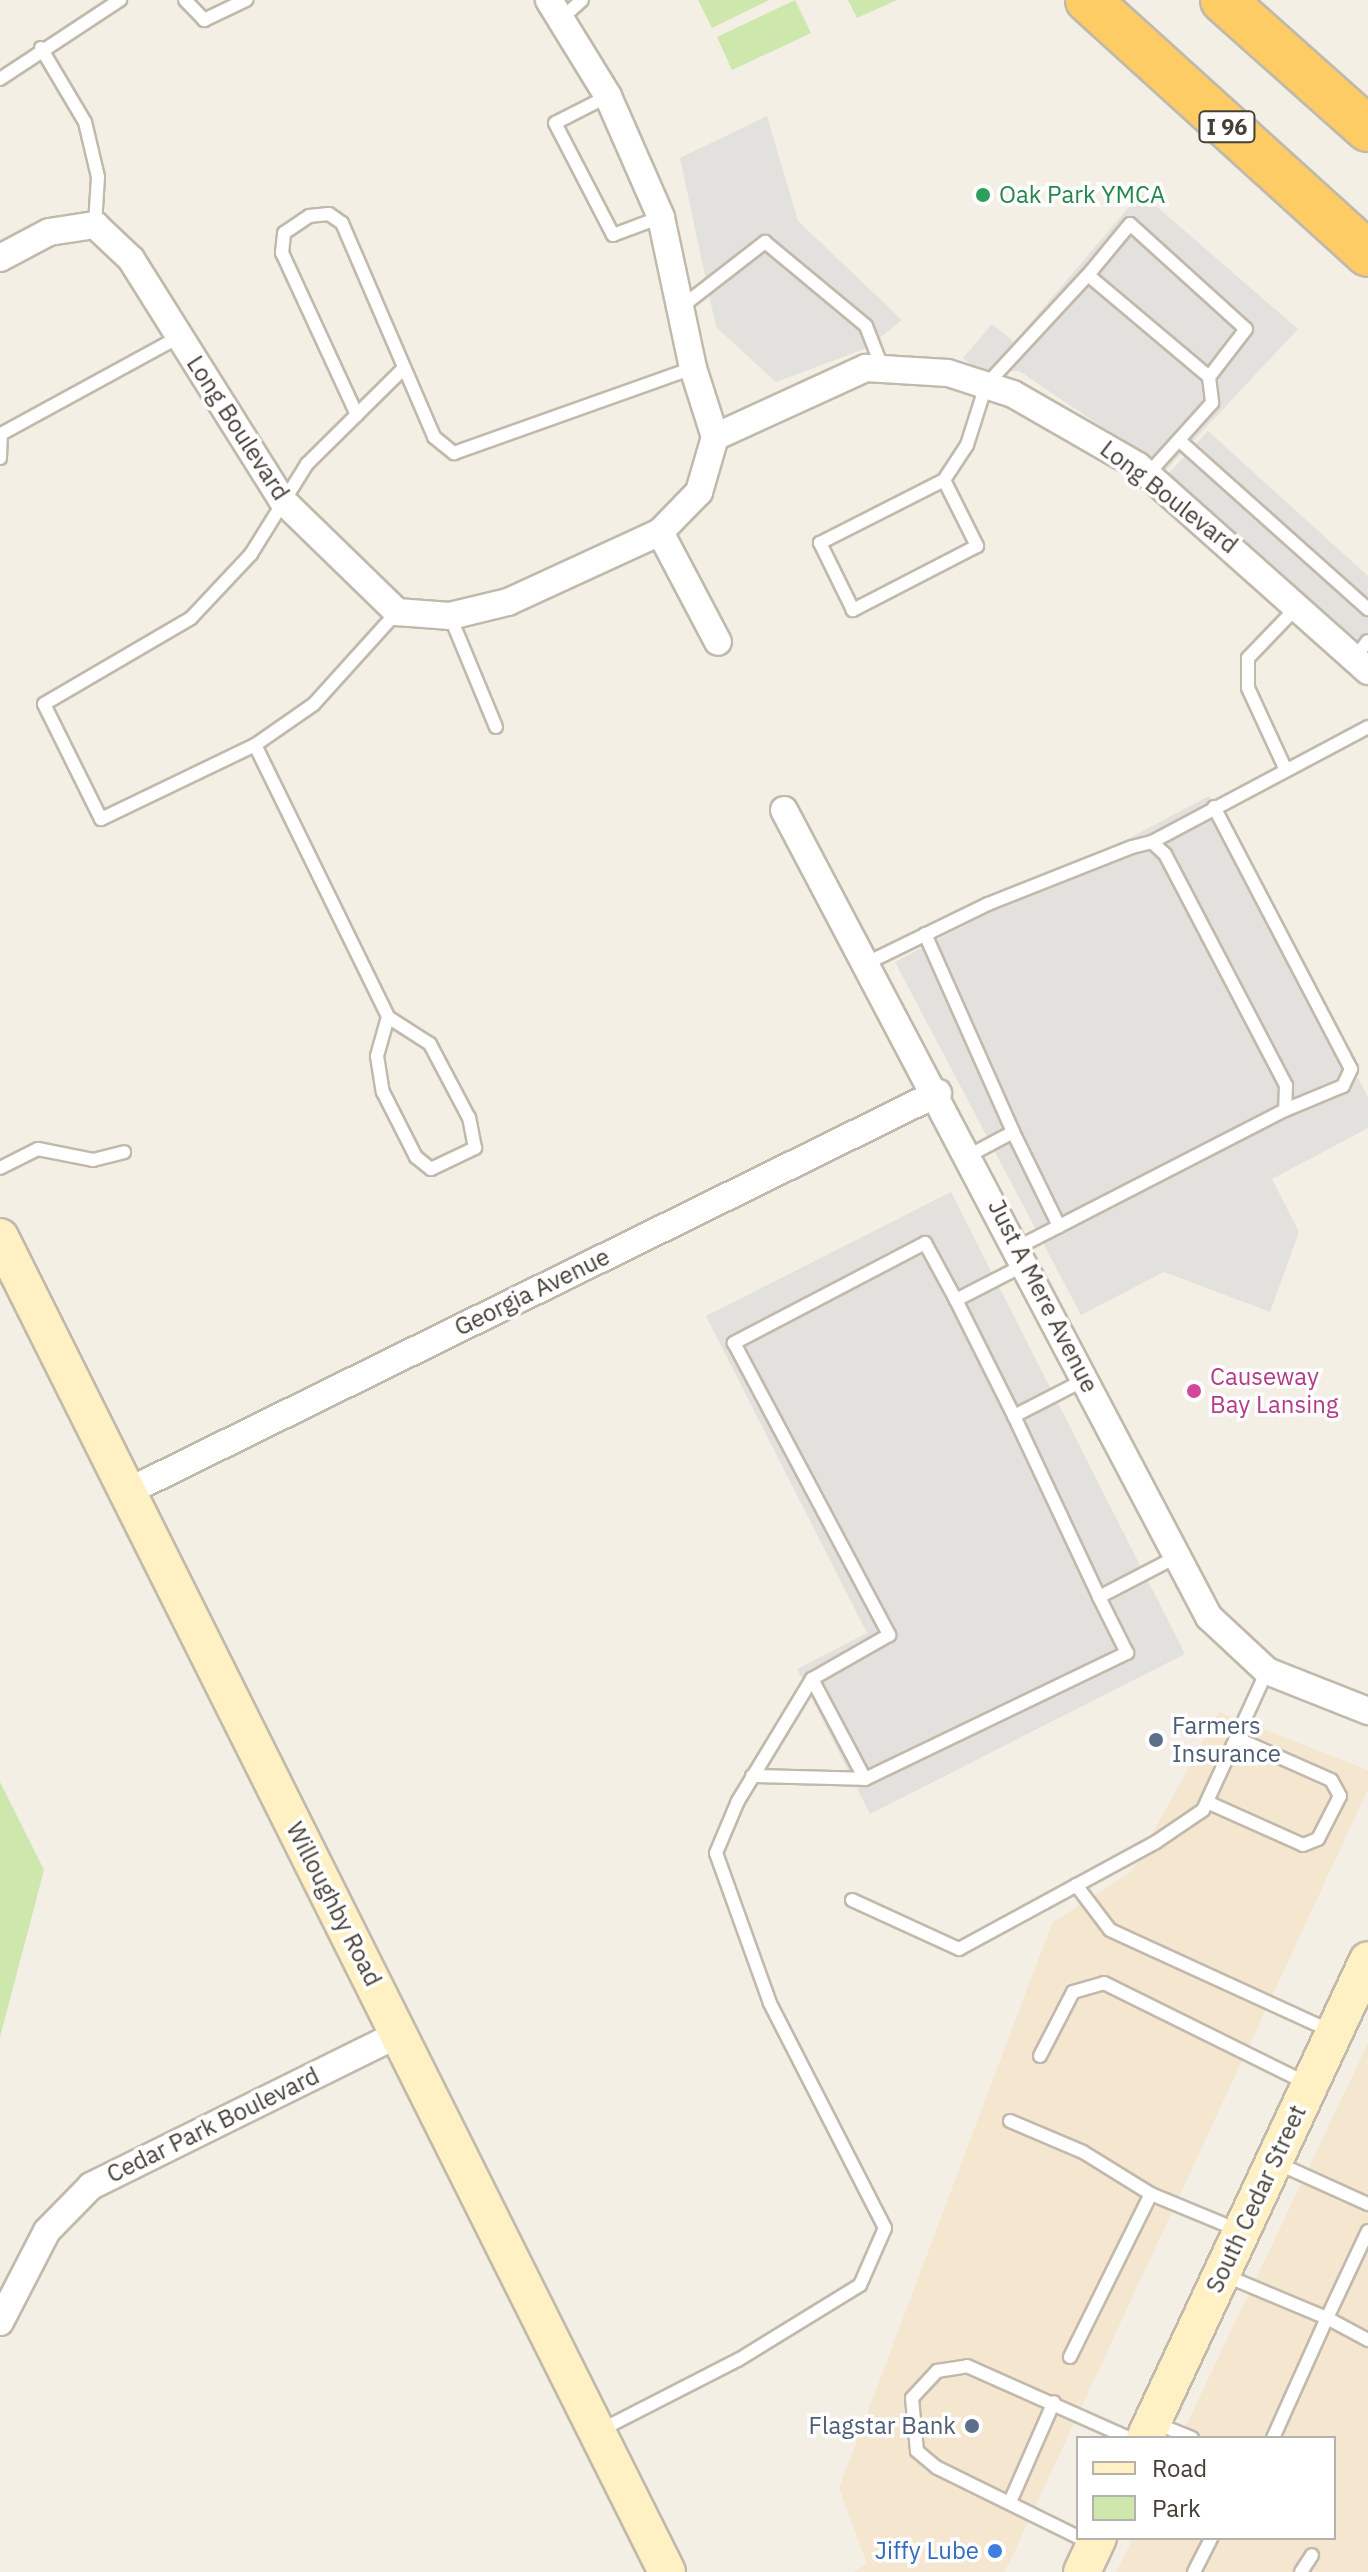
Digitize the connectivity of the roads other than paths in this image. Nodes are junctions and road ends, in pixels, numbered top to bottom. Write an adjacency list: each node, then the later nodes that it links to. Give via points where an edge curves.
1 (120, 0): 8 (lane)
2 (185, 0): 3 (lane, via 204,20)
3 (246, 0)
4 (582, 0): 7 (lane)
5 (1088, 0): 14 (highway, I 96)
6 (1223, 0): 11 (highway)
7 (555, 10): 10 (street)
8 (41, 48): 9 (lane); 13 (lane, via 85,122 98,177)
9 (0, 79)
10 (608, 96): 12 (street); 12 (lane, via 555,123 613,235)
11 (1368, 129)
12 (661, 217): 17 (street)
13 (95, 225): 15 (street, via 49,232); 18 (street, Long Boulevard, via 131,259)
14 (1368, 254)
15 (0, 258)
16 (1088, 275): 22 (lane); 22 (lane, via 1130,224 1246,329); 23 (lane)
17 (680, 308): 19 (lane, via 765,242 866,326); 21 (street)
18 (179, 337): 25 (lane); 31 (street, Long Boulevard)
19 (882, 367): 23 (street, Long Boulevard); 26 (street, Long Boulevard, via 816,387)
20 (404, 368): 21 (lane, via 434,437 454,453); 24 (lane); 24 (lane, via 342,223 329,214 309,216 284,233 288,275)
21 (693, 368): 26 (street)
22 (1209, 377): 27 (lane, via 1212,403)
23 (986, 385): 29 (street, Long Boulevard, via 1089,434); 30 (lane, via 967,445)
24 (357, 415): 31 (lane)
25 (0, 434): 28 (lane)
26 (715, 437): 32 (street, via 699,492)
27 (1181, 442): 29 (lane); 34 (lane)
28 (0, 458)
29 (1148, 474): 33 (street, Long Boulevard)
30 (944, 480): 30 (lane, via 820,543 853,610 977,546)
31 (282, 500): 35 (street, Long Boulevard); 41 (lane, via 251,554 191,618 44,704 101,819)
32 (660, 532): 36 (street, via 508,602); 37 (street)
33 (1299, 605): 38 (street, Long Boulevard); 42 (lane, via 1248,658 1248,688)
34 (1368, 609)
35 (397, 612): 36 (street); 41 (lane, via 314,704)
36 (450, 616): 39 (lane)
37 (718, 642)
38 (1364, 657)
39 (496, 727)
40 (1368, 727): 42 (lane)
41 (255, 745): 48 (lane)
42 (1285, 768): 43 (lane)
43 (1214, 807): 45 (lane); 50 (lane, via 1351,1069 1343,1086)
44 (784, 810): 47 (street, Just A Mere Avenue)
45 (1152, 842): 46 (lane); 50 (lane, via 1165,854 1286,1085)
46 (925, 934): 47 (lane); 51 (lane)
47 (865, 964): 49 (street, Just A Mere Avenue)
48 (388, 1017): 48 (lane, via 430,1044 469,1118 475,1148 431,1169 416,1157 383,1092 377,1056)
49 (938, 1093): 53 (street, Just A Mere Avenue); 61 (street, Georgia Avenue)
50 (1285, 1110): 55 (lane)
51 (1013, 1132): 53 (lane); 55 (lane)
52 (124, 1152): 54 (lane, via 93,1160 38,1149)
53 (970, 1155): 57 (street, Just A Mere Avenue)
54 (0, 1168)
55 (1059, 1226): 57 (lane)
56 (0, 1237): 61 (street, Willoughby Road)
57 (1022, 1255): 58 (lane); 59 (street, Just A Mere Avenue)
58 (956, 1300): 60 (lane); 65 (lane, via 925,1243 734,1343 889,1635)
59 (1086, 1379): 60 (lane); 62 (street, Just A Mere Avenue)
60 (1014, 1416): 63 (lane)
61 (127, 1492): 75 (street, Willoughby Road)
62 (1178, 1556): 63 (lane); 64 (street, Just A Mere Avenue, via 1209,1617)
63 (1099, 1597): 69 (lane, via 1127,1653)
64 (1267, 1671): 66 (street, Just A Mere Avenue); 67 (lane)
65 (812, 1679): 68 (lane); 69 (lane)
66 (1366, 1707)
67 (1236, 1738): 70 (lane); 70 (lane, via 1331,1780 1340,1796 1318,1839 1303,1845)
68 (752, 1776): 69 (lane); 90 (lane, via 716,1853 770,2003 885,2228 860,2285 738,2360)
69 (865, 1779)
70 (1207, 1802): 71 (lane, via 1185,1825)
71 (1076, 1885): 72 (lane, via 959,1949); 74 (lane, via 1110,1930)
72 (852, 1900)
73 (1368, 1960): 74 (street, South Cedar Street)
74 (1334, 2032): 77 (street, South Cedar Street)
75 (399, 2034): 86 (street, Cedar Park Boulevard, via 91,2186 47,2231); 90 (street, Willoughby Road)
76 (1040, 2056): 77 (lane, via 1073,1992 1104,1983)
77 (1310, 2085): 79 (street, South Cedar Street)
78 (1010, 2121): 80 (lane, via 1083,2152)
79 (1274, 2162): 81 (lane); 83 (street, South Cedar Street)
80 (1151, 2194): 83 (lane); 88 (lane)
81 (1368, 2204)
82 (1368, 2231): 85 (lane)
83 (1241, 2232): 84 (street, South Cedar Street)
84 (1221, 2274): 85 (lane); 91 (street, South Cedar Street)
85 (1327, 2318): 87 (lane); 93 (lane)
86 (0, 2322)
87 (1368, 2340)
88 (1070, 2357)
89 (1054, 2402): 91 (lane); 94 (lane); 94 (lane, via 967,2366 937,2371 912,2398 917,2451)
90 (597, 2432): 98 (street, Willoughby Road)
91 (1142, 2433): 92 (lane)
92 (1172, 2436)
93 (1274, 2436)
94 (1010, 2502): 96 (lane)
95 (1210, 2540): 99 (lane)
96 (1086, 2546)
97 (1312, 2555): 100 (lane)
98 (667, 2572)
99 (1194, 2572)
100 (1301, 2572)

